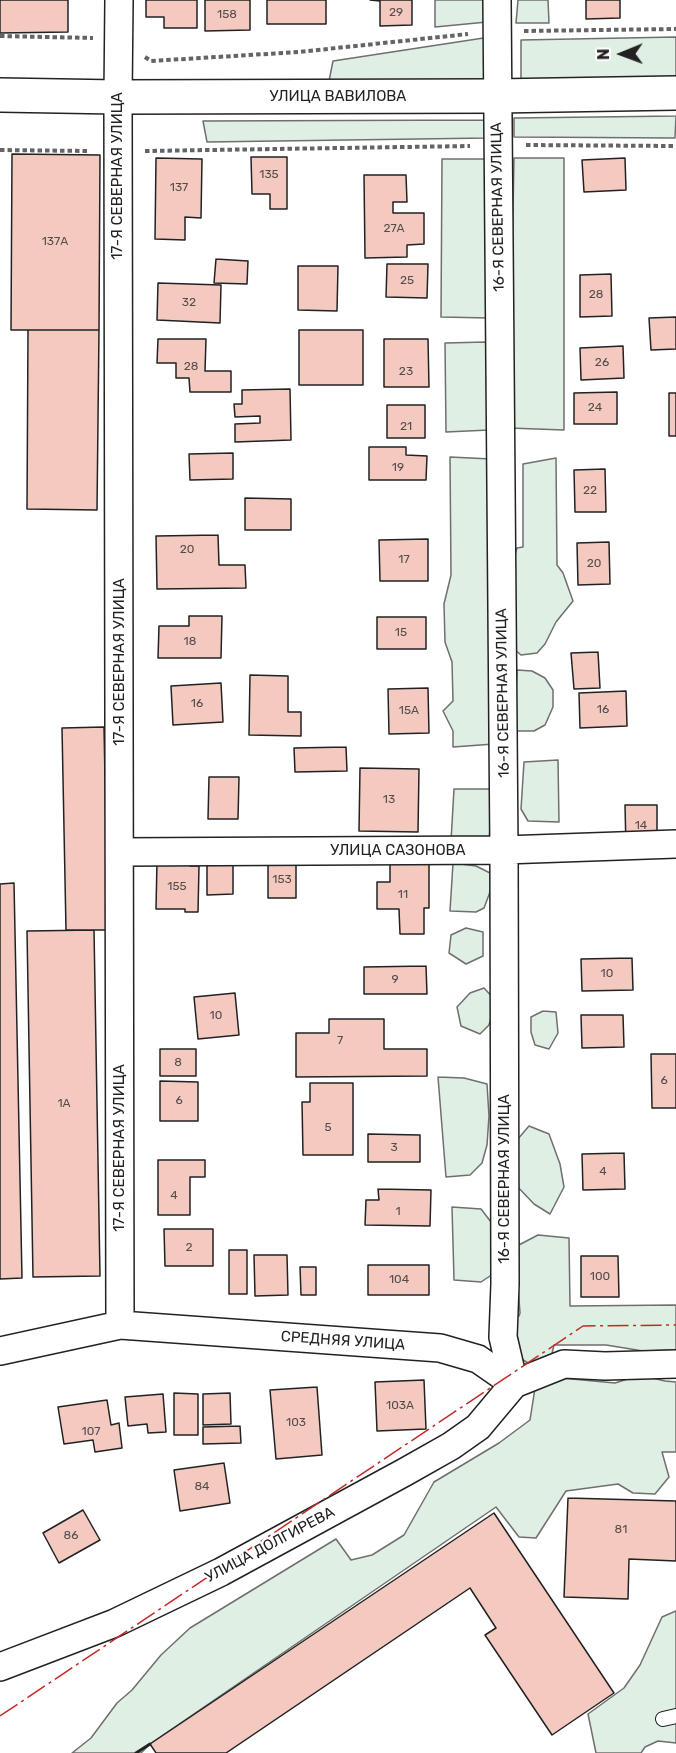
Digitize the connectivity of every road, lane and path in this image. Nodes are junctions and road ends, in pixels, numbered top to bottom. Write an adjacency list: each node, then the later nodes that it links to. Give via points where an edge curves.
1 (119, 0): 6 (street, 17-Я СЕВЕРНАЯ УЛИЦА)
2 (497, 0): 4 (street, 16-Я СЕВЕРНАЯ УЛИЦА)
3 (676, 29): 4 (path)
4 (497, 31): 6 (path, via 299,52 151,61); 9 (street, 16-Я СЕВЕРНАЯ УЛИЦА)
5 (0, 36): 6 (path)
6 (119, 38): 10 (street, 17-Я СЕВЕРНАЯ УЛИЦА)
7 (676, 93): 9 (street, УЛИЦА ВАВИЛОВА)
8 (0, 95): 10 (street, УЛИЦА ВАВИЛОВА)
9 (496, 96): 10 (street, УЛИЦА ВАВИЛОВА); 11 (street, 16-Я СЕВЕРНАЯ УЛИЦА)
10 (118, 97): 14 (street, 17-Я СЕВЕРНАЯ УЛИЦА)
11 (497, 145): 12 (path); 14 (path); 16 (street, 16-Я СЕВЕРНАЯ УЛИЦА)
12 (676, 146)
13 (0, 150): 14 (path)
14 (118, 152): 17 (street, 17-Я СЕВЕРНАЯ УЛИЦА)
15 (676, 844): 16 (street, УЛИЦА САЗОНОВА)
16 (504, 850): 17 (street, УЛИЦА САЗОНОВА); 21 (street, 16-Я СЕВЕРНАЯ УЛИЦА, via 503,1337)
17 (120, 852): 18 (street, 17-Я СЕВЕРНАЯ УЛИЦА)
18 (120, 1325): 19 (street, СРЕДНЯЯ УЛИЦА); 21 (street, СРЕДНЯЯ УЛИЦА, via 440,1348 478,1359)
19 (0, 1351)
20 (676, 1364): 21 (street, via 564,1364)
21 (514, 1384): 22 (street, УЛИЦА ДОЛГИРЕВА, via 478,1427 405,1472 221,1572 115,1623)
22 (0, 1667)

